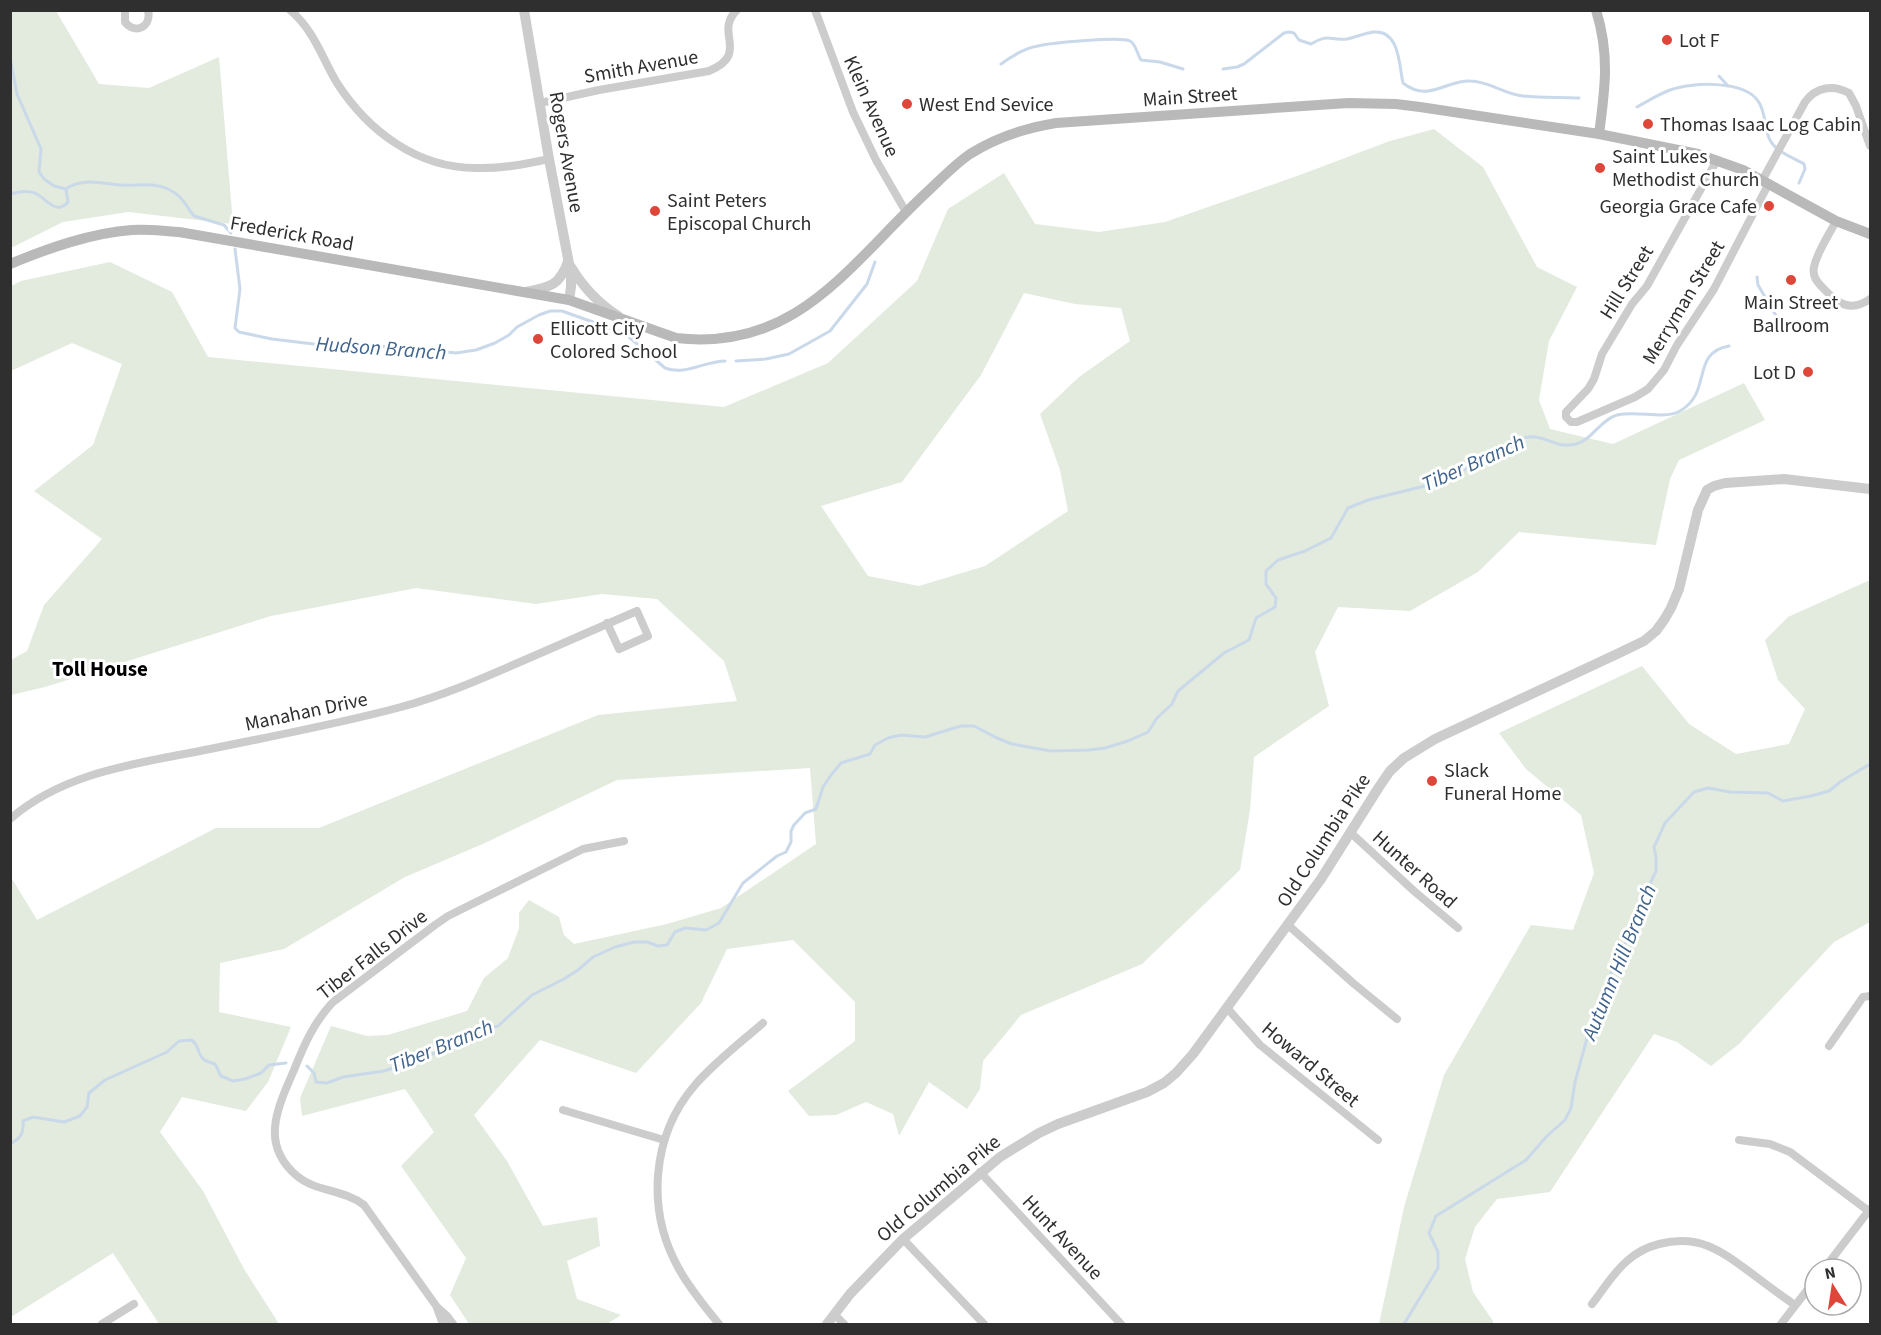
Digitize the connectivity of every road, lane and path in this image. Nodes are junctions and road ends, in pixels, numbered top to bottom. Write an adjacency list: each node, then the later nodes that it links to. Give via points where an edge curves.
1 (125, 10): 7 (street, via 125,22 134,29 146,26)
2 (290, 10): 11 (street, via 312,34 346,96 396,145 440,163 473,168)
3 (524, 10): 8 (street, Rogers Avenue)
4 (737, 10): 8 (street, Smith Avenue, via 729,22 729,56 720,66)
5 (815, 10): 14 (street, Klein Avenue, via 857,121)
6 (1596, 10): 9 (main road, via 1606,57)
7 (150, 11)
8 (540, 103): 11 (street, Rogers Avenue)
9 (1599, 134): 12 (main road, Main Street); 14 (main road, Main Street, via 1372,103 1056,123 1010,134 969,155)
10 (1870, 146): 13 (street, Merryman Street, via 1849,93 1829,87 1815,91 1809,95)
11 (549, 159): 17 (street, Rogers Avenue)
12 (1717, 160): 13 (main road, Main Street); 23 (street, Hill Street, via 1647,286 1602,354 1594,379 1566,412)
13 (1766, 181): 15 (main road, Main Street); 23 (street, Merryman Street, via 1714,289 1664,370 1648,389 1635,397 1578,422)
14 (906, 212): 22 (main road, Main Street, via 831,287 781,322 748,334 692,340)
15 (1836, 221): 16 (main road, Main Street); 20 (street, via 1814,266 1815,280 1835,301 1846,306)
16 (1870, 234)
17 (568, 261): 19 (street, via 560,280 547,288); 21 (street, Rogers Avenue); 22 (street, via 580,281 604,306)
18 (10, 264): 19 (main road, Frederick Road, via 91,237 155,230)
19 (526, 292): 21 (main road, Frederick Road)
20 (1870, 299)
21 (569, 300): 22 (main road, Main Street)
22 (633, 324)
23 (1567, 420)
24 (1870, 489): 27 (street, Old Columbia Pike, via 1784,479 1725,483 1707,490 1698,510 1680,589 1656,631 1644,641 1418,748 1390,771)
25 (607, 623): 25 (street, Manahan Drive, via 619,649 648,636 637,611); 26 (street, Manahan Drive, via 478,680 403,707 78,780 39,798)
26 (10, 819)
27 (1351, 833): 29 (street, Old Columbia Pike); 30 (street, Hunter Road)
28 (624, 841): 48 (street, Tiber Falls Drive, via 583,849 448,916 333,1002 307,1038 279,1103 275,1137 288,1166 310,1184 347,1194 364,1205)
29 (1288, 925): 32 (street, Old Columbia Pike); 33 (street)
30 (1458, 928)
31 (1870, 996): 35 (street, via 1863,997)
32 (1227, 1008): 38 (street, Howard Street, via 1260,1045); 40 (street, Old Columbia Pike, via 1193,1054 1164,1083 1039,1133)
33 (1398, 1019)
34 (763, 1023): 37 (street, via 695,1086)
35 (1829, 1046)
36 (563, 1110): 37 (street)
37 (664, 1140): 53 (street, via 657,1187 662,1229 678,1268)
38 (1378, 1140)
39 (1739, 1140): 41 (street, via 1770,1144 1790,1152)
40 (980, 1172): 42 (street, Old Columbia Pike); 57 (street, Hunt Avenue)
41 (1870, 1211): 43 (street)
42 (903, 1239): 49 (street, Old Columbia Pike); 56 (street)
43 (1834, 1257)
44 (1803, 1295): 47 (street)
45 (134, 1304): 50 (street)
46 (1592, 1304): 47 (street, via 1628,1259 1654,1245 1684,1240 1723,1252)
47 (1795, 1305): 58 (street)
48 (437, 1307): 51 (street, Tiber Falls Drive); 52 (street, Tiber Falls Drive)
49 (835, 1315): 54 (street, Old Columbia Pike); 55 (street)
50 (102, 1324)
51 (443, 1324)
52 (453, 1324)
53 (719, 1324)
54 (827, 1324)
55 (844, 1324)
56 (984, 1324)
57 (1121, 1324)
58 (1781, 1324)

